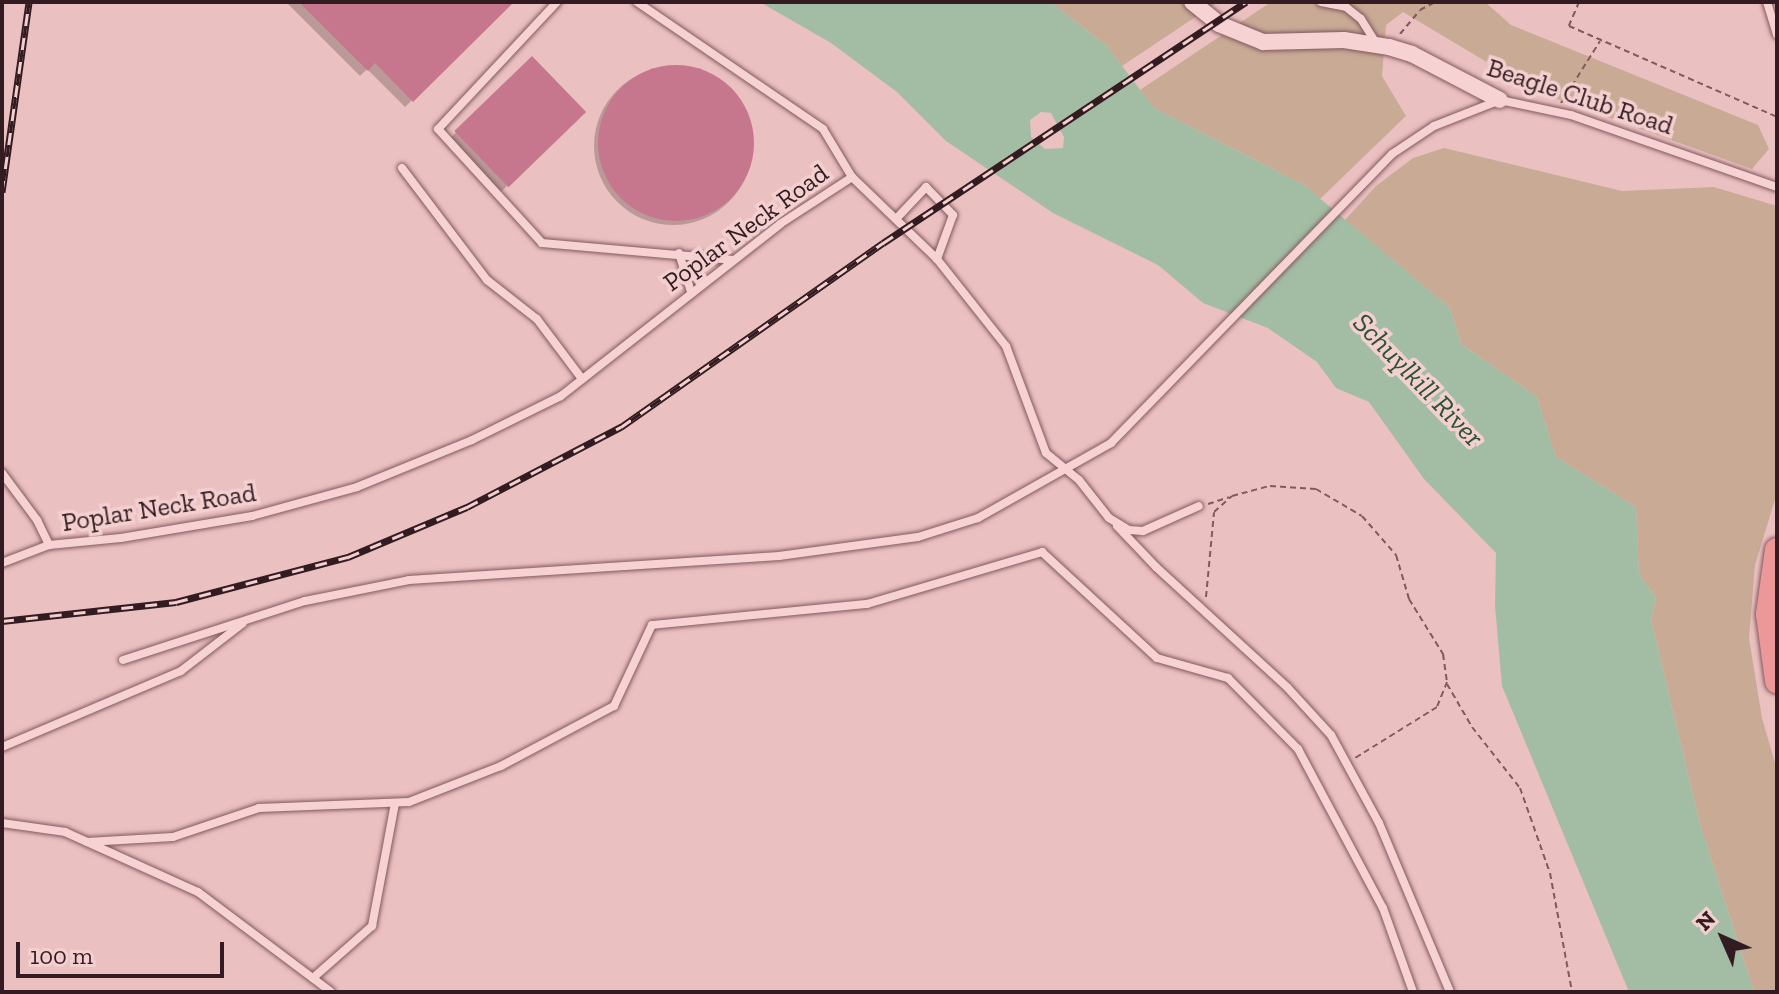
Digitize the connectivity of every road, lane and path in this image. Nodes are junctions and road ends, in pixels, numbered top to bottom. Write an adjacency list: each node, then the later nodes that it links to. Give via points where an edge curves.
1 (557, 2): 18 (lane, via 438,129 542,243)
2 (637, 2): 15 (lane, via 823,129)
3 (1192, 2): 10 (street, Beagle Club Road, via 1219,24 1263,42 1344,40)
4 (1321, 2): 10 (lane, via 1346,7)
5 (1435, 2): 10 (path)
6 (1579, 2): 9 (path, via 1569,26)
7 (1767, 2): 8 (lane)
8 (1777, 35)
9 (1600, 40): 12 (path); 13 (path)
10 (1383, 46): 11 (street, Beagle Club Road, via 1412,54)
11 (1500, 100): 12 (lane, Beagle Club Road); 23 (lane, via 1425,131 1374,168 1132,423)
12 (1556, 111): 16 (lane, Beagle Club Road)
13 (1777, 117)
14 (402, 168): 22 (lane, via 487,280 537,319)
15 (852, 177): 17 (lane, Poplar Neck Road); 20 (lane, Poplar Neck Road)
16 (1777, 187)
17 (896, 219): 19 (lane, Poplar Neck Road); 19 (lane, via 926,187 953,215)
18 (679, 253): 20 (lane); 21 (lane)
19 (937, 259): 23 (lane, Poplar Neck Road, via 1006,346 1046,453)
20 (733, 260): 21 (lane, Poplar Neck Road)
21 (691, 292): 22 (lane, Poplar Neck Road)
22 (582, 379): 28 (lane, Poplar Neck Road, via 561,396 472,440 357,487 252,516)
23 (1066, 471): 27 (lane, Poplar Neck Road); 33 (lane, via 978,518 894,541 779,556 409,580 320,597)
24 (2, 473): 28 (lane, Poplar Neck Road)
25 (1232, 496): 26 (path); 32 (path, via 1214,512); 36 (path, via 1270,486 1316,489 1362,516 1396,555 1409,599 1443,654)
26 (1199, 506): 27 (lane, via 1143,531 1129,530)
27 (1109, 518): 32 (lane, Poplar Neck Road)
28 (49, 545): 30 (lane)
29 (1777, 550): 31 (main road)
30 (2, 563)
31 (1773, 591): 35 (main road, via 1769,643)
32 (1206, 610): 38 (lane, Poplar Neck Road, via 1287,687 1331,735)
33 (250, 618): 34 (lane); 37 (lane, via 181,671)
34 (123, 660)
35 (1777, 681)
36 (1447, 682): 38 (path, via 1437,707); 46 (path, via 1472,727 1520,788 1550,873)
37 (2, 747)
38 (1347, 762): 45 (lane, Poplar Neck Road, via 1379,823)
39 (395, 803): 41 (lane, via 259,808 173,837); 42 (lane, via 372,926); 44 (lane, via 501,766 614,706 652,625 867,604 1042,552 1157,658 1228,678 1298,749 1383,908)
40 (2, 823): 41 (lane, via 65,832)
41 (87, 842): 42 (lane, via 198,892)
42 (313, 978): 43 (lane)
43 (331, 992)
44 (1413, 992)
45 (1450, 992)
46 (1572, 992)

